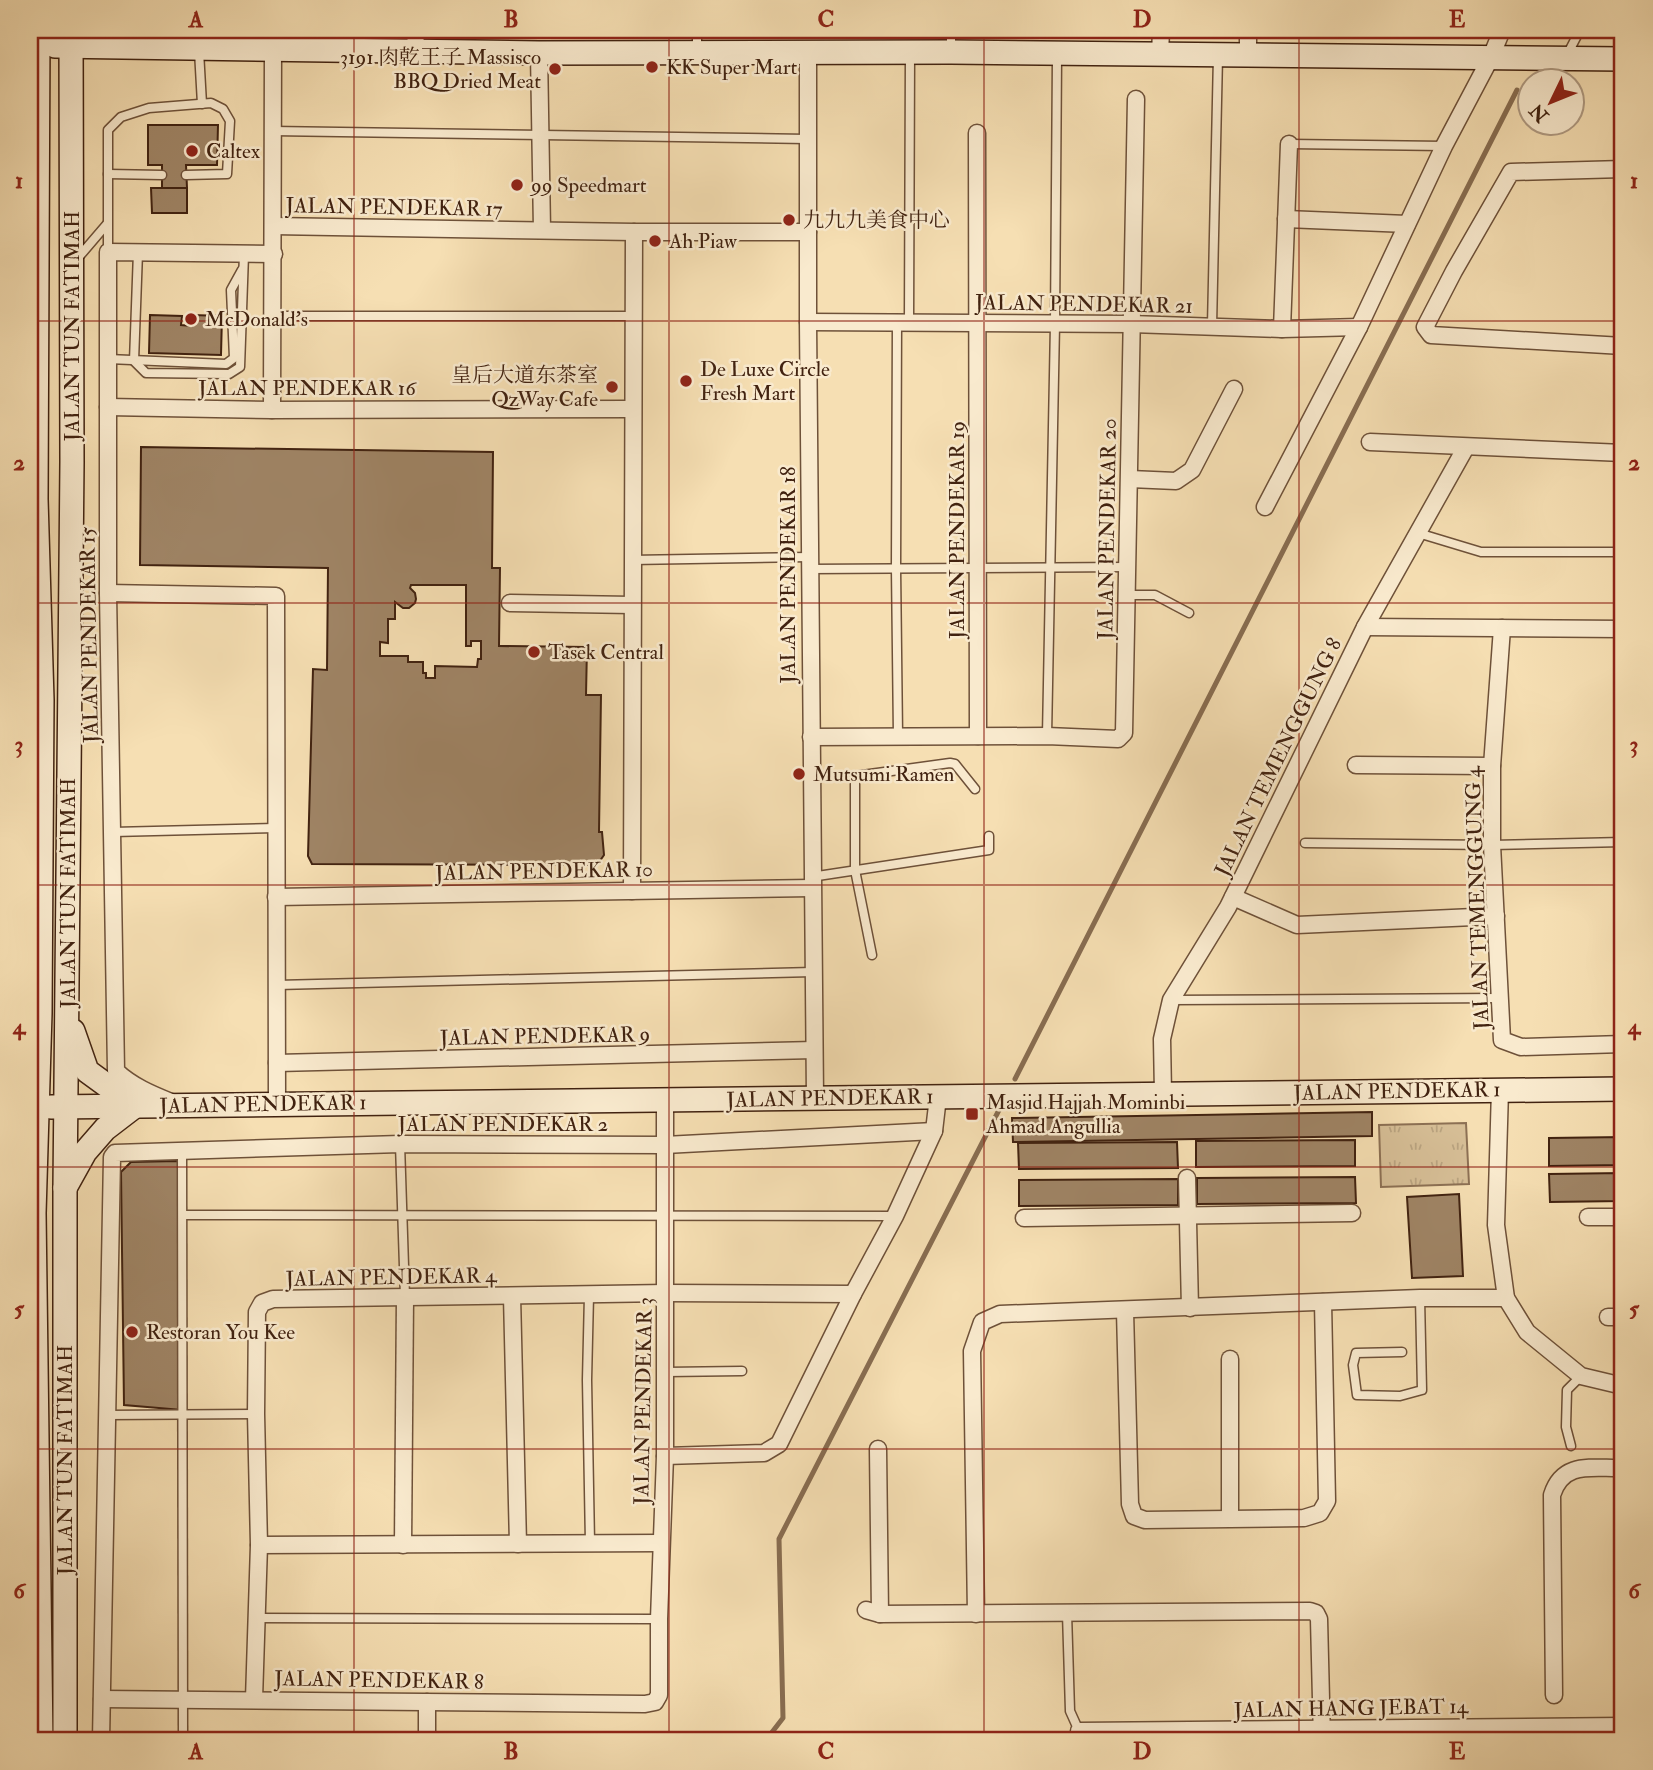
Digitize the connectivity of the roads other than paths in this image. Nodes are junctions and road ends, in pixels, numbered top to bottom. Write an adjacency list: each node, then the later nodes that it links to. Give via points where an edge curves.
1 (1161, 30): 16 (street)
2 (1248, 30): 18 (street)
3 (1502, 30): 19 (street)
4 (1580, 30): 20 (lane)
5 (38, 38): 6 (main road); 46 (main road, JALAN TUN FATIMAH)
6 (71, 38): 10 (main road); 45 (main road, JALAN TUN FATIMAH)
7 (416, 40): 11 (main road); 14 (main road)
8 (697, 40): 12 (main road); 14 (main road)
9 (951, 41): 13 (main road); 15 (main road)
10 (199, 49): 11 (main road); 23 (lane)
11 (273, 50): 24 (street, JALAN PENDEKAR 17)
12 (808, 52): 13 (main road); 27 (street, JALAN PENDEKAR 18)
13 (910, 52): 50 (lane)
14 (539, 53): 26 (street)
15 (1056, 54): 16 (main road); 52 (lane)
16 (1160, 55): 17 (main road)
17 (1218, 55): 18 (main road); 54 (lane)
18 (1248, 56): 19 (main road)
19 (1491, 57): 20 (main road); 29 (street)
20 (1565, 58): 21 (main road)
21 (1623, 59)
22 (1136, 99): 53 (street, JALAN PENDEKAR 20)
23 (202, 104): 31 (lane, via 149,108 121,117 108,130); 33 (lane, via 223,109 230,121 227,174)
24 (272, 131): 26 (lane); 37 (street, JALAN PENDEKAR 17)
25 (977, 132): 51 (street, JALAN PENDEKAR 19)
26 (539, 136): 27 (lane); 38 (street)
27 (807, 139): 40 (street, JALAN PENDEKAR 18)
28 (1289, 144): 29 (lane); 34 (street)
29 (1444, 146): 36 (street)
30 (1623, 169): 57 (street, via 1511,173 1425,327 1431,335)
31 (108, 174): 32 (lane); 35 (lane)
32 (162, 175)
33 (186, 175)
34 (1286, 219): 36 (street); 56 (street)
35 (107, 224): 41 (lane); 45 (lane)
36 (1406, 224): 55 (street)
37 (273, 226): 38 (street, JALAN PENDEKAR 17); 43 (street, JALAN PENDEKAR 17)
38 (542, 230): 39 (street, JALAN PENDEKAR 17)
39 (634, 232): 40 (street, JALAN PENDEKAR 17); 48 (street)
40 (808, 232): 49 (street, JALAN PENDEKAR 18)
41 (108, 252): 42 (street); 58 (street, JALAN PENDEKAR 15)
42 (138, 252): 44 (street); 59 (lane)
43 (274, 254): 44 (street); 47 (street, JALAN PENDEKAR 17)
44 (244, 260): 59 (lane, via 240,367 229,374 146,373)
45 (71, 266): 67 (main road, JALAN TUN FATIMAH)
46 (33, 270): 68 (main road, JALAN TUN FATIMAH)
47 (272, 316): 48 (lane); 63 (street, JALAN PENDEKAR 17)
48 (632, 316): 62 (street)
49 (808, 322): 50 (street, JALAN PENDEKAR 21); 76 (street, JALAN PENDEKAR 18)
50 (903, 323): 51 (street, JALAN PENDEKAR 21); 78 (lane)
51 (978, 323): 52 (street, JALAN PENDEKAR 21); 80 (street, JALAN PENDEKAR 19)
52 (1055, 324): 53 (street, JALAN PENDEKAR 21); 79 (lane)
53 (1131, 324): 54 (street, JALAN PENDEKAR 21); 69 (street, JALAN PENDEKAR 20)
54 (1212, 326): 56 (street, JALAN PENDEKAR 21)
55 (1359, 327): 56 (street, JALAN PENDEKAR 21); 72 (street)
56 (1282, 329)
57 (1623, 346)
58 (108, 359): 59 (lane); 61 (street, JALAN PENDEKAR 15)
59 (134, 361)
60 (1234, 388): 69 (street, via 1192,470 1176,481)
61 (108, 407): 63 (street, JALAN PENDEKAR 16); 81 (street, JALAN PENDEKAR 15)
62 (632, 409): 63 (street, JALAN PENDEKAR 16); 75 (street)
63 (272, 410)
64 (1370, 442): 65 (street)
65 (1466, 447): 66 (street); 73 (street, JALAN TEMENGGUNG 8)
66 (1623, 453)
67 (72, 462): 68 (main road); 70 (main road, JALAN TUN FATIMAH)
68 (33, 463): 71 (main road, JALAN TUN FATIMAH)
69 (1129, 480): 77 (street, JALAN PENDEKAR 20)
70 (71, 498): 71 (main road); 97 (main road, JALAN TUN FATIMAH)
71 (33, 499): 89 (main road, JALAN TUN FATIMAH)
72 (1265, 507)
73 (1418, 533): 74 (lane, via 1481,552); 86 (street, JALAN TEMENGGUNG 8)
74 (1623, 552)
75 (631, 559): 76 (lane); 84 (street)
76 (809, 563): 78 (lane); 93 (street, JALAN PENDEKAR 18)
77 (1128, 567): 79 (lane); 82 (street, JALAN PENDEKAR 20)
78 (896, 568): 80 (lane); 90 (lane)
79 (1049, 568): 80 (lane); 92 (lane)
80 (978, 569): 91 (street, JALAN PENDEKAR 19)
81 (108, 593): 98 (street, via 276,596); 99 (street, JALAN PENDEKAR 15)
82 (1128, 595): 85 (lane, via 1155,595); 92 (street, JALAN PENDEKAR 20, via 1124,733 1118,739)
83 (510, 603): 84 (street)
84 (632, 605): 106 (street)
85 (1189, 613)
86 (1365, 627): 87 (street); 109 (street, JALAN TEMENGGUNG 8)
87 (1502, 628): 88 (street); 95 (street, JALAN TEMENGGUNG 4)
88 (1623, 629)
89 (36, 700): 107 (main road, JALAN TUN FATIMAH)
90 (898, 736): 91 (street); 93 (street)
91 (978, 736): 92 (street)
92 (1048, 736)
93 (811, 737): 105 (street, JALAN PENDEKAR 18)
94 (1356, 765): 95 (street)
95 (1492, 766): 103 (street, JALAN TEMENGGUNG 4)
96 (975, 789): 104 (lane, via 955,764 856,774)
97 (69, 813): 107 (main road, via 58,824 59,889 51,900); 117 (main road, JALAN TUN FATIMAH)
98 (276, 828): 99 (lane); 108 (street)
99 (113, 832): 129 (street, JALAN PENDEKAR 15, via 116,1071 146,1092)
100 (989, 836): 104 (lane, via 989,850)
101 (1623, 842): 103 (lane)
102 (1306, 843): 103 (lane)
103 (1492, 845): 110 (street, JALAN TEMENGGUNG 4)
104 (855, 870): 105 (lane); 111 (lane)
105 (812, 883): 106 (street, JALAN PENDEKAR 10); 112 (street, JALAN PENDEKAR 18)
106 (632, 891): 108 (street, JALAN PENDEKAR 10)
107 (35, 892): 116 (main road, JALAN TUN FATIMAH)
108 (276, 897): 113 (street)
109 (1233, 897): 110 (street, via 1297,925); 115 (street, JALAN TEMENGGUNG 8)
110 (1496, 916): 114 (street, JALAN TEMENGGUNG 4)
111 (872, 955)
112 (813, 972): 113 (lane); 120 (street, JALAN PENDEKAR 18)
113 (276, 985): 121 (street)
114 (1500, 998): 115 (lane); 119 (street, JALAN TEMENGGUNG 4, via 1502,1040 1521,1047)
115 (1171, 1000): 124 (street, JALAN TEMENGGUNG 8, via 1162,1039)
116 (40, 1013): 118 (main road); 131 (main road, JALAN TUN FATIMAH)
117 (67, 1013): 130 (main road, via 87,1071); 132 (main road, JALAN TUN FATIMAH)
118 (30, 1034)
119 (1623, 1044)
120 (814, 1050): 121 (street, JALAN PENDEKAR 9); 126 (street, JALAN PENDEKAR 18)
121 (276, 1063): 128 (street)
122 (1623, 1089): 123 (main road, JALAN PENDEKAR 1)
123 (1500, 1090): 124 (main road, JALAN PENDEKAR 1); 154 (street, via 1496,1225)
124 (1163, 1094): 125 (main road, JALAN PENDEKAR 1)
125 (938, 1097): 126 (main road, JALAN PENDEKAR 1); 133 (street)
126 (815, 1098): 127 (main road, JALAN PENDEKAR 1)
127 (665, 1100): 128 (main road, JALAN PENDEKAR 1); 135 (street, JALAN PENDEKAR 3)
128 (277, 1104): 129 (main road, JALAN PENDEKAR 1)
129 (180, 1105): 130 (main road, JALAN PENDEKAR 1)
130 (135, 1106): 132 (main road, JALAN PENDEKAR 1); 138 (main road, via 85,1152)
131 (34, 1107): 132 (main road, JALAN PENDEKAR 1); 193 (main road, JALAN TUN FATIMAH)
132 (65, 1107): 138 (main road, JALAN TUN FATIMAH)
133 (933, 1131): 135 (street, JALAN PENDEKAR 2); 144 (street)
134 (400, 1144): 135 (street, JALAN PENDEKAR 2); 136 (street, JALAN PENDEKAR 2); 140 (lane)
135 (665, 1145): 141 (street, JALAN PENDEKAR 3)
136 (182, 1150): 142 (lane); 166 (street, JALAN PENDEKAR 2, via 120,1151 113,1157)
137 (1187, 1178): 143 (street)
138 (65, 1189): 194 (main road, JALAN TUN FATIMAH)
139 (1352, 1213): 143 (street)
140 (402, 1214): 141 (lane); 142 (lane); 152 (lane)
141 (665, 1214): 144 (lane); 148 (street, JALAN PENDEKAR 3)
142 (183, 1215): 164 (lane)
143 (1188, 1215): 145 (street); 156 (street)
144 (895, 1216): 149 (street)
145 (1024, 1217)
146 (1588, 1217): 147 (street)
147 (1623, 1217)
148 (666, 1293): 149 (street, JALAN PENDEKAR 4); 150 (street, JALAN PENDEKAR 4); 161 (street, JALAN PENDEKAR 3)
149 (853, 1294): 169 (street, via 779,1444 771,1451)
150 (589, 1295): 151 (street, JALAN PENDEKAR 4); 172 (lane)
151 (512, 1296): 152 (street, JALAN PENDEKAR 4); 174 (street)
152 (405, 1297): 165 (street, JALAN PENDEKAR 4, via 273,1299 262,1303 257,1312); 176 (street)
153 (1420, 1297): 154 (street); 155 (street); 158 (lane, via 1422,1390 1400,1396 1357,1395 1356,1353)
154 (1506, 1298): 162 (street, via 1527,1332)
155 (1323, 1302): 156 (street); 171 (street, via 1327,1502 1320,1513 1304,1518)
156 (1190, 1308): 157 (street)
157 (1125, 1311): 171 (street, via 1134,1516 1145,1520); 178 (street, via 1000,1314 982,1322 972,1351)
158 (1402, 1352)
159 (1230, 1359): 171 (street)
160 (742, 1371): 161 (lane)
161 (666, 1372): 169 (street, JALAN PENDEKAR 3)
162 (1581, 1376): 163 (street); 167 (lane, via 1567,1390 1566,1426)
163 (1623, 1386)
164 (183, 1414): 165 (lane); 166 (lane); 183 (lane)
165 (256, 1414): 175 (street, JALAN PENDEKAR 4)
166 (107, 1415): 182 (street, JALAN PENDEKAR 2)
167 (1571, 1447)
168 (878, 1449): 178 (street, via 873,1612)
169 (665, 1457): 173 (street, JALAN PENDEKAR 3)
170 (1623, 1468): 181 (street, via 1569,1471 1557,1481 1552,1496)
171 (1230, 1518)
172 (590, 1543): 173 (street); 174 (street)
173 (661, 1543): 180 (street, JALAN PENDEKAR 3)
174 (519, 1544): 176 (street)
175 (258, 1545): 176 (street); 179 (street, JALAN PENDEKAR 4)
176 (403, 1545)
177 (1067, 1613): 178 (street); 191 (street, via 1310,1611 1319,1619); 192 (lane, via 1070,1711)
178 (976, 1614)
179 (255, 1618): 180 (lane); 184 (street, JALAN PENDEKAR 4)
180 (659, 1619): 186 (street, JALAN PENDEKAR 3, via 659,1695)
181 (1553, 1695)
182 (102, 1699): 183 (street, JALAN PENDEKAR 8); 195 (street, JALAN PENDEKAR 2)
183 (181, 1699): 184 (street, JALAN PENDEKAR 8); 196 (lane)
184 (254, 1699): 185 (street, JALAN PENDEKAR 8)
185 (427, 1702): 186 (street, JALAN PENDEKAR 8); 197 (street)
186 (655, 1702)
187 (1623, 1726): 188 (street, JALAN HANG JEBAT 14)
188 (1570, 1733): 189 (street, JALAN HANG JEBAT 14)
189 (1447, 1734): 191 (street, JALAN HANG JEBAT 14)
190 (1198, 1735): 191 (street, JALAN HANG JEBAT 14); 192 (street, JALAN HANG JEBAT 14)
191 (1322, 1735)
192 (1079, 1736)
193 (41, 1740)
194 (65, 1740)
195 (101, 1740)
196 (183, 1740)
197 (427, 1740)

